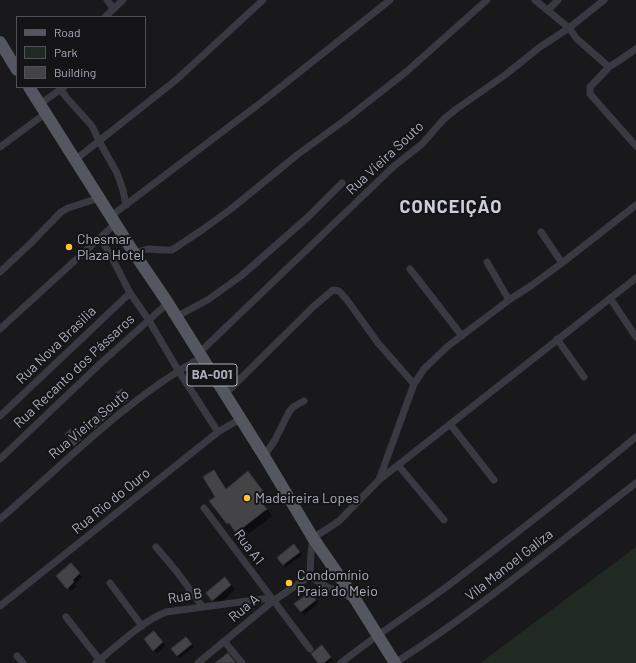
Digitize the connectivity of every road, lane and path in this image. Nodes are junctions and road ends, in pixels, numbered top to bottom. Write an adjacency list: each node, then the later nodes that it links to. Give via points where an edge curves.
1 (107, 0): 9 (street)
2 (124, 0): 9 (street)
3 (263, 0): 20 (street, via 176,80)
4 (390, 0): 26 (street)
5 (487, 0): 31 (street, via 406,72 202,230 172,250 148,249)
6 (535, 0): 10 (street)
7 (558, 0): 10 (street)
8 (604, 0): 12 (street, Rua Vieira Souto)
9 (114, 9): 11 (street)
10 (548, 10): 12 (street)
11 (106, 16)
12 (569, 28): 16 (street, via 577,39); 47 (street, Rua Vieira Souto, via 444,119 422,144 390,170)
13 (0, 42): 15 (main road)
14 (636, 49): 16 (street)
15 (16, 66)
16 (609, 67): 21 (street, via 590,87 590,94)
17 (30, 88): 19 (main road, BA-001)
18 (61, 88): 19 (street); 20 (street, via 95,131)
19 (43, 108): 22 (street); 23 (main road, BA-001)
20 (99, 141): 23 (street); 26 (street, via 119,177)
21 (636, 146)
22 (0, 147)
23 (74, 160): 25 (main road, BA-001)
24 (342, 183): 41 (street, via 241,276)
25 (99, 198): 28 (main road, BA-001); 35 (street, via 61,212)
26 (126, 205): 28 (street)
27 (636, 205): 33 (street)
28 (113, 220): 30 (street); 31 (main road, BA-001)
29 (541, 232): 33 (street)
30 (100, 238): 37 (street); 43 (street)
31 (134, 254): 40 (main road, BA-001)
32 (487, 262): 39 (street)
33 (562, 263): 39 (street)
34 (410, 269): 44 (street)
35 (0, 272)
36 (636, 278): 38 (street)
37 (130, 293): 42 (street); 53 (street, Rua Nova Brasilia)
38 (610, 298): 45 (street); 46 (street)
39 (509, 300): 44 (street)
40 (168, 303): 41 (main road, BA-001); 42 (street, Rua Recanto dos Pássaros)
41 (176, 316): 47 (main road, BA-001)
42 (148, 319): 48 (street); 59 (street, Rua Recanto dos Pássaros)
43 (0, 329)
44 (462, 336): 50 (street, via 431,362)
45 (636, 336)
46 (557, 339): 49 (street); 55 (street)
47 (200, 355): 48 (street, Rua Vieira Souto); 51 (main road, BA-001)
48 (178, 370): 56 (street); 65 (street, Rua Vieira Souto, via 119,414)
49 (584, 377)
50 (414, 384): 51 (street, via 378,343 347,300 339,291 333,290 302,317); 61 (street)
51 (224, 395): 54 (main road, BA-001)
52 (304, 401): 58 (street, via 289,412)
53 (0, 416)
54 (240, 419): 56 (street, Rua Rio do Ouro); 58 (main road, BA-001)
55 (450, 424): 60 (street); 62 (street)
56 (218, 432): 73 (street, Rua Rio do Ouro)
57 (636, 436): 77 (street, via 512,536 410,614)
58 (264, 456): 67 (main road, BA-001)
59 (0, 459)
60 (398, 465): 61 (street); 66 (street)
61 (378, 480): 67 (street, via 339,520)
62 (494, 480)
63 (636, 483): 86 (street, Vila Manoel Galiza, via 482,603)
64 (204, 508): 71 (street, Rua A1)
65 (0, 519)
66 (444, 520)
67 (313, 538): 69 (street); 72 (main road, BA-001)
68 (156, 547): 74 (street)
69 (310, 576): 71 (street, Rua A); 72 (street, via 325,586)
70 (110, 583): 76 (street)
71 (271, 599): 74 (street, Rua B); 78 (street, Rua A); 79 (street, Rua A1)
72 (355, 599): 77 (main road, BA-001)
73 (0, 606)
74 (202, 606): 76 (street, Rua B, via 166,612)
75 (66, 617): 81 (street)
76 (142, 626): 81 (street, Rua B)
77 (377, 635): 85 (street); 86 (main road, BA-001)
78 (224, 641): 83 (street, Rua A); 84 (street)
79 (310, 649)
80 (17, 656): 82 (street)
81 (99, 662)
82 (23, 663)
83 (198, 663)
84 (242, 663)
85 (341, 663)
86 (395, 663)

